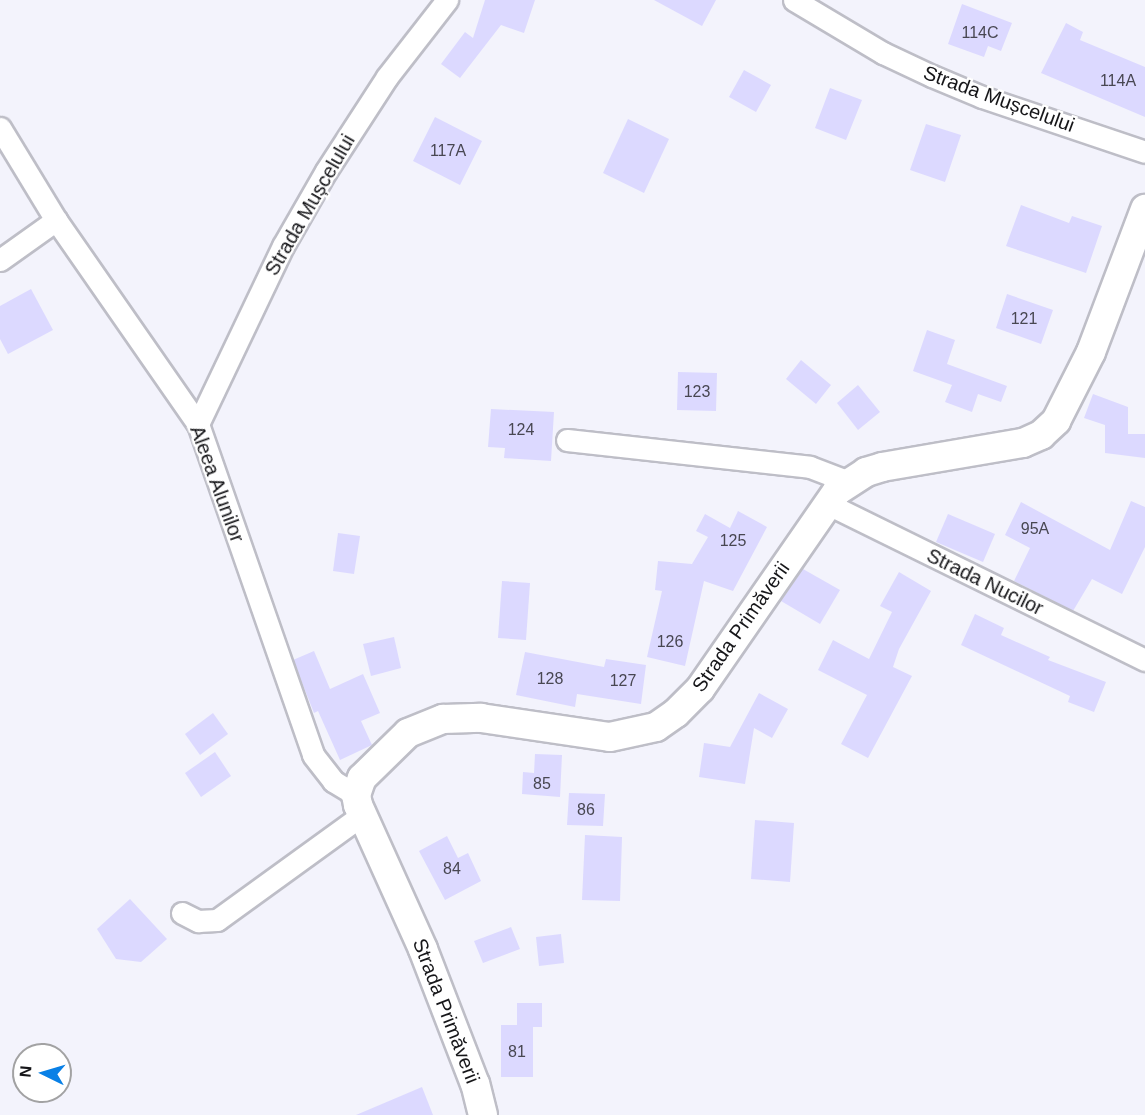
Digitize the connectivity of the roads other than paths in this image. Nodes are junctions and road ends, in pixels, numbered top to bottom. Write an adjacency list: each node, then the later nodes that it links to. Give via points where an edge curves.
1 (447, 0): 8 (street, Strada Mușcelului, via 387,77 326,171 283,246)
2 (794, 0): 4 (street, Strada Mușcelului, via 884,53 932,76)
3 (0, 128): 6 (street, Aleea Alunilor)
4 (1145, 152)
5 (1145, 208): 10 (street, Strada Primăverii, via 1091,352 1056,421 1041,435 985,451 882,466)
6 (56, 220): 7 (street); 8 (street, Aleea Alunilor)
7 (0, 260)
8 (198, 424): 13 (street, Aleea Alunilor, via 313,755)
9 (567, 440): 10 (street, via 810,467)
10 (849, 482): 11 (street, Strada Primăverii)
11 (826, 503): 12 (street, Strada Nucilor); 13 (street, Strada Primăverii, via 700,690 656,727 610,736 481,718 443,719 408,733 362,778)
12 (1145, 660)
13 (359, 805): 14 (street, via 217,920 198,921); 15 (street, Strada Primăverii, via 423,949 475,1084)
14 (182, 914)
15 (483, 1115)

